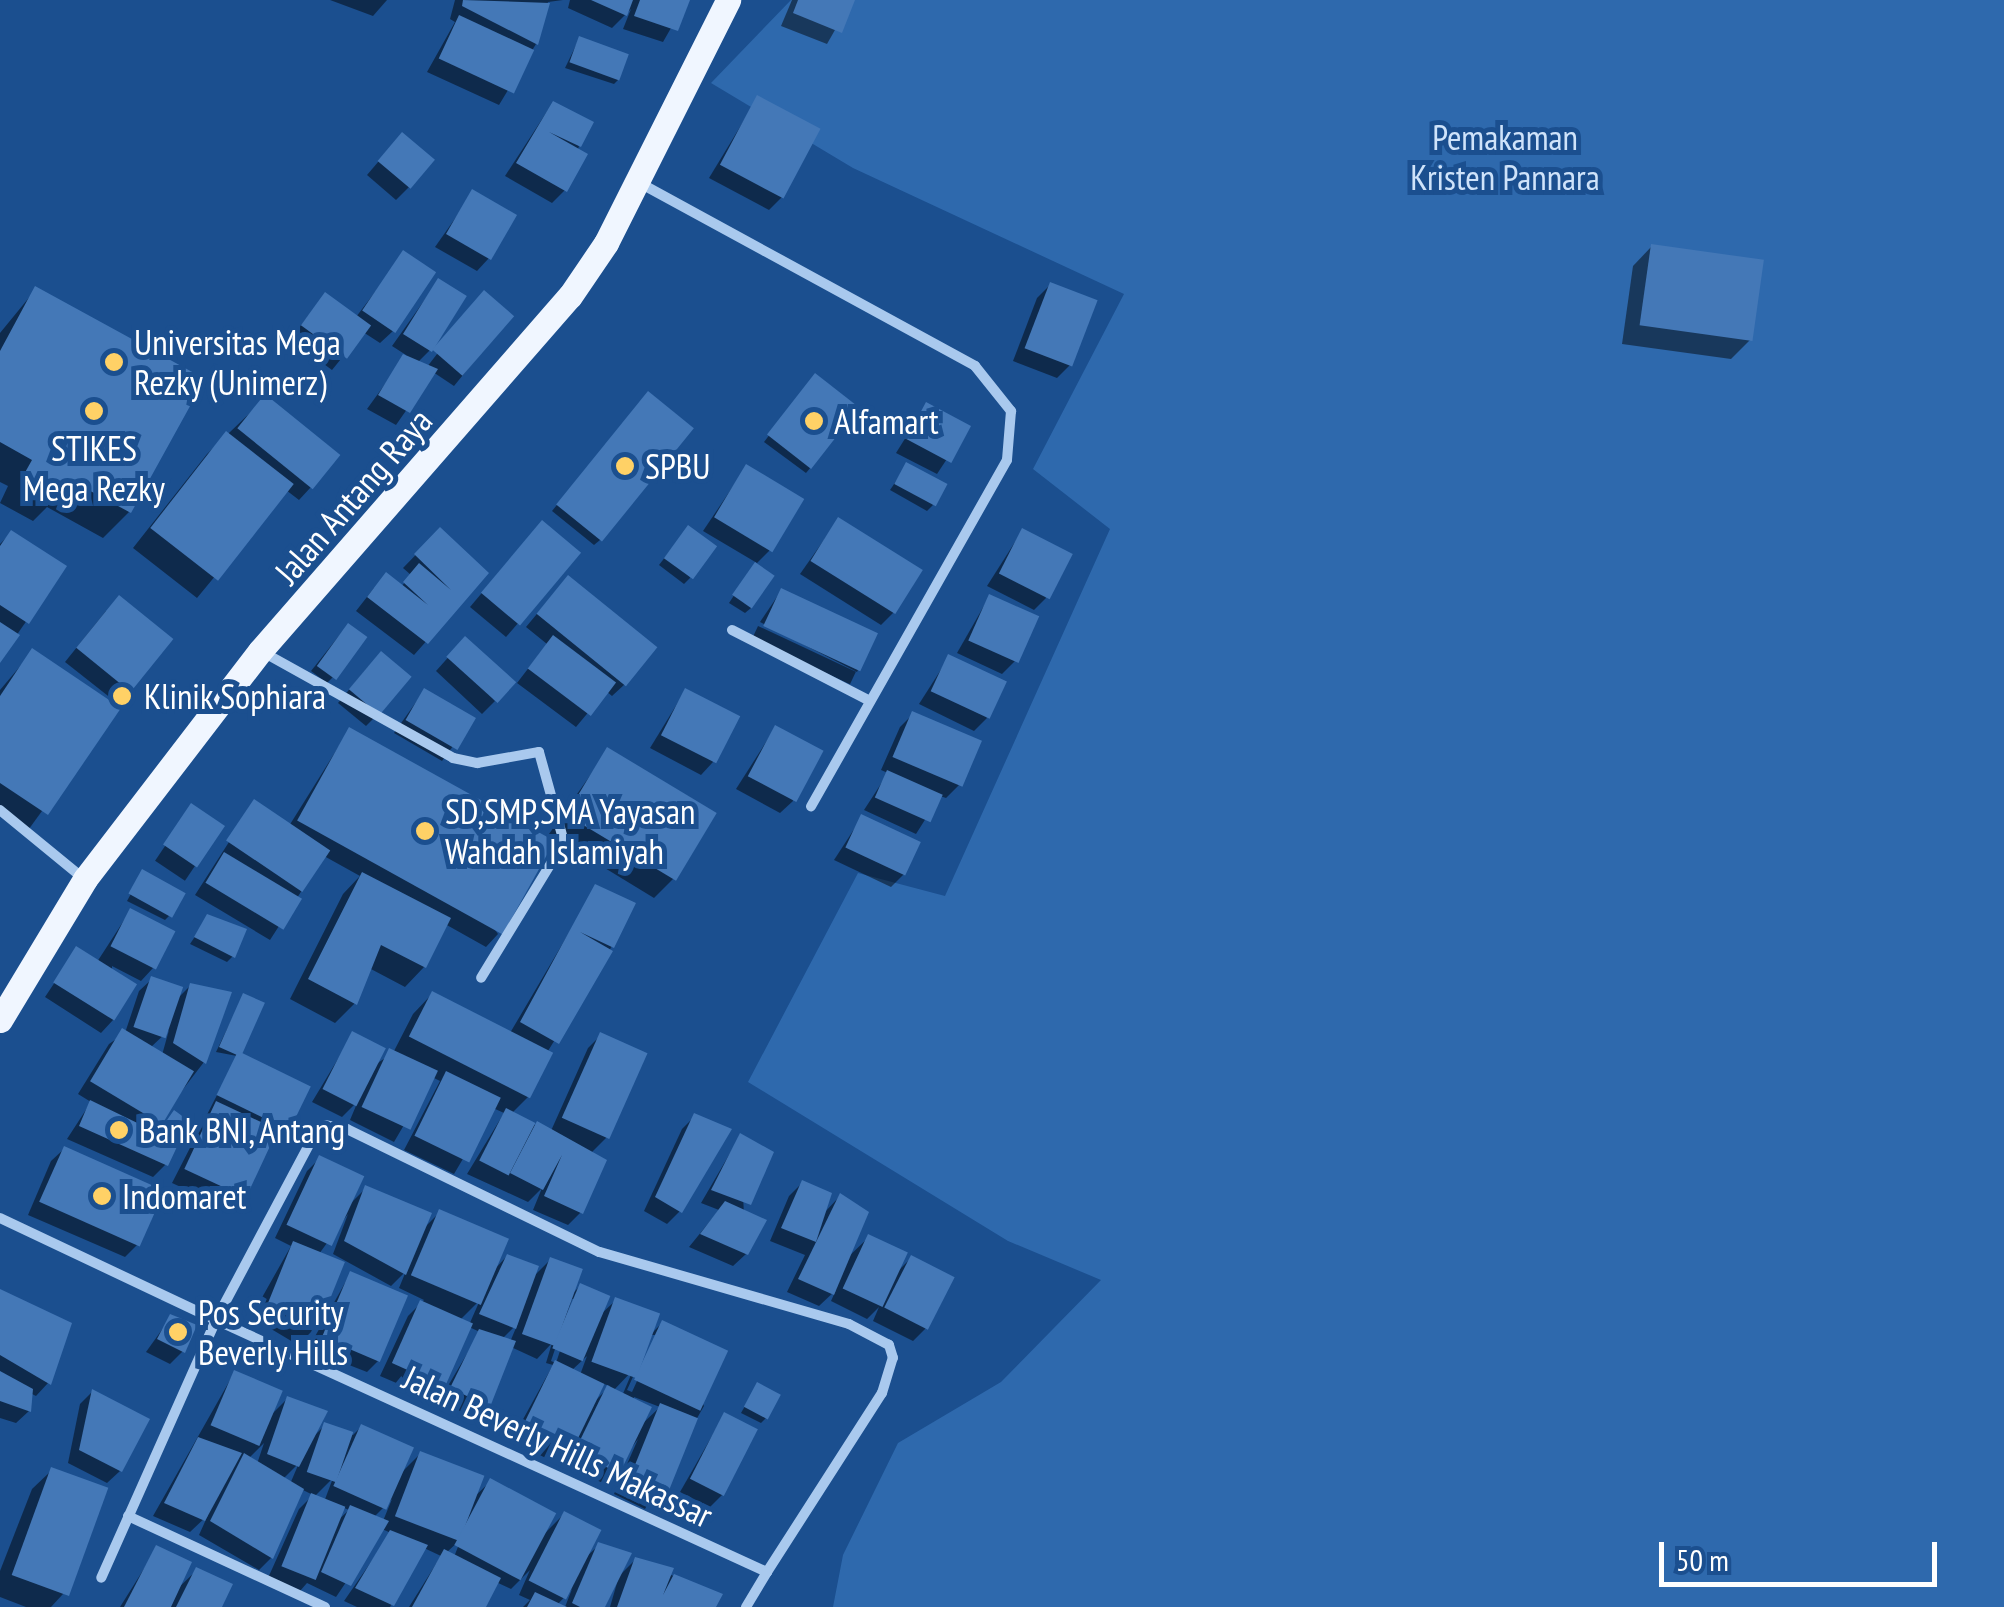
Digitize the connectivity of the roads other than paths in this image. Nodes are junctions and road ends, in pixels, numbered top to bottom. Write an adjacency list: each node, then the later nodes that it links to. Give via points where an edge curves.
1 (728, 0): 2 (main road, Jalan Antang Raya)
2 (637, 181): 4 (main road, Jalan Antang Raya, via 606,242 537,339); 5 (street, via 960,357 998,387 1011,410 1008,460)
3 (732, 630): 5 (street)
4 (260, 651): 8 (main road, Jalan Antang Raya); 9 (street, via 453,758 477,763 539,752 564,842)
5 (868, 700): 6 (street)
6 (810, 806)
7 (0, 810): 8 (street)
8 (85, 879): 10 (main road, Jalan Antang Raya)
9 (481, 978)
10 (0, 1020)
11 (0, 1218): 12 (street, Jalan Beverly Hills Makassar)
12 (216, 1320): 13 (street); 14 (street, Jalan Beverly Hills Makassar); 14 (street, via 311,1141 330,1124 598,1252 849,1324 889,1346 892,1370)
13 (128, 1516): 15 (street); 16 (street)
14 (768, 1572): 17 (street)
15 (101, 1578)
16 (326, 1607)
17 (746, 1607)

